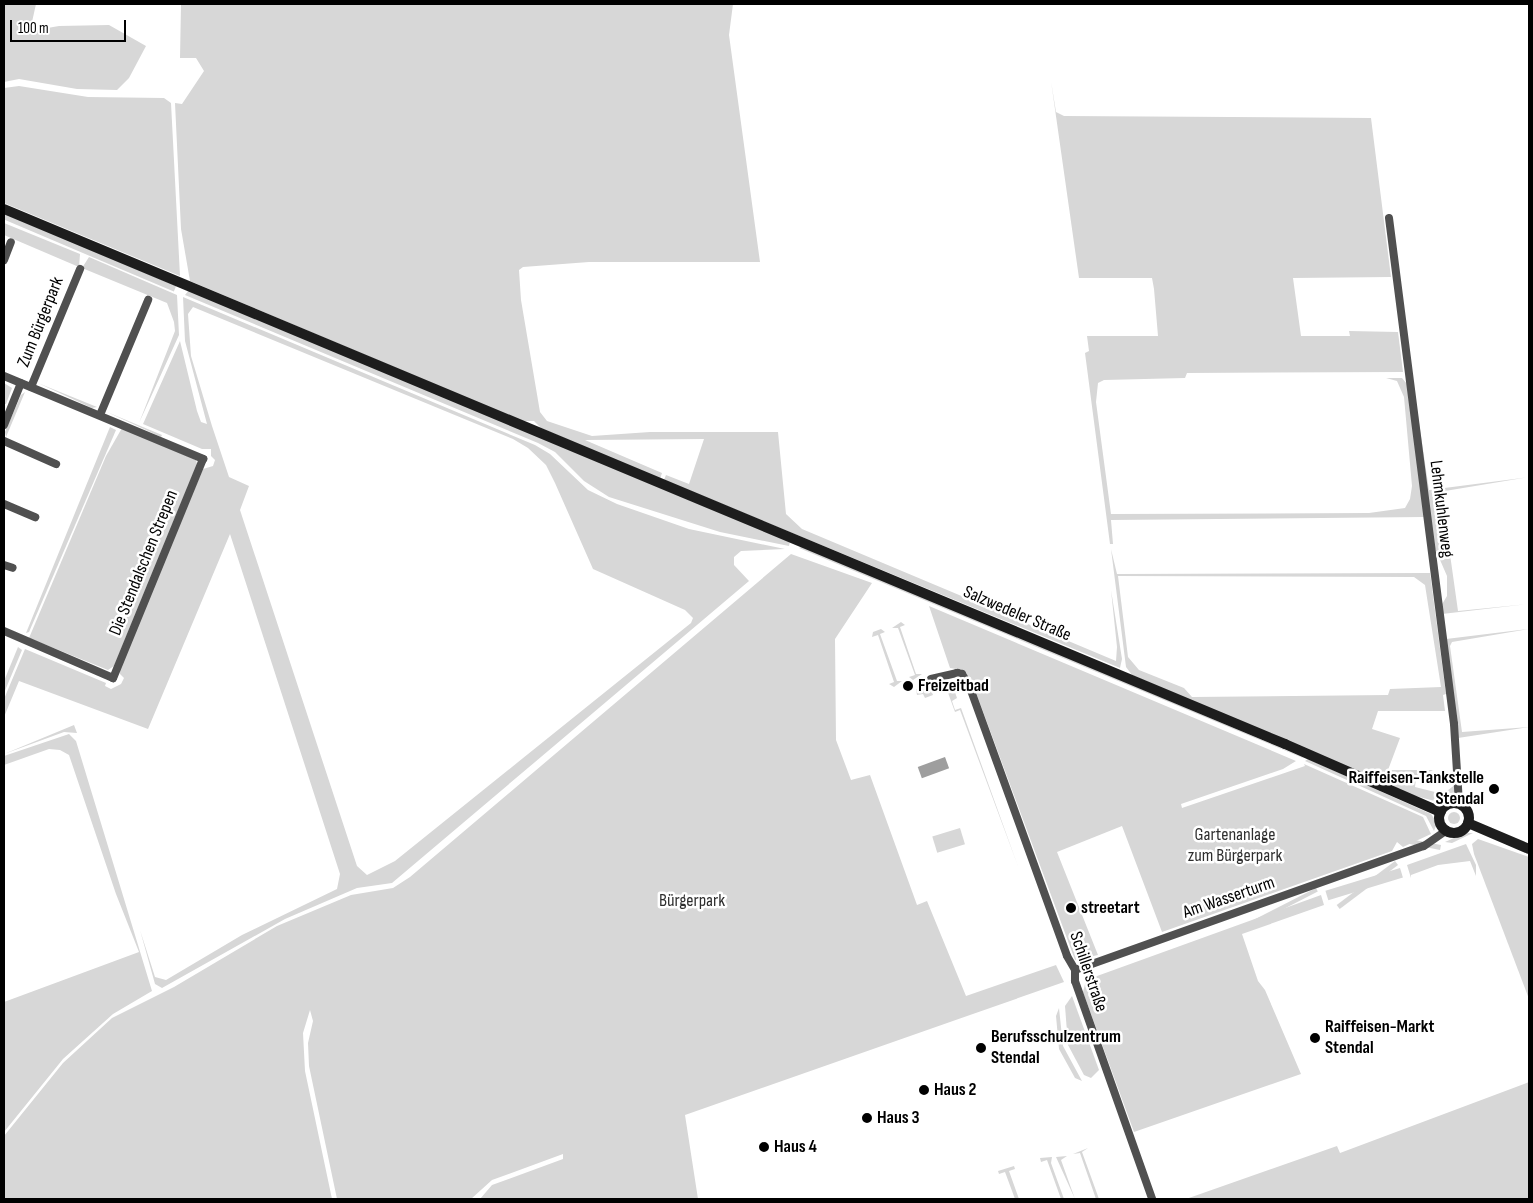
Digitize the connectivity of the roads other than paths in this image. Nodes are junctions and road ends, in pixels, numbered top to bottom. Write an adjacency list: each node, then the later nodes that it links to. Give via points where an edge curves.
1 (4, 208): 22 (main road, Salzwedeler Straße)
2 (1389, 218): 21 (street, Lehmkuhlenweg, via 1454,724)
3 (11, 242): 4 (street)
4 (4, 260)
5 (80, 269): 9 (street, Zum Bürgerpark)
6 (148, 300): 10 (street)
7 (4, 376): 8 (street, Zum Bürgerpark)
8 (21, 383): 9 (street, Zum Bürgerpark); 12 (street)
9 (31, 387): 10 (street, Zum Bürgerpark)
10 (100, 416): 11 (street, Zum Bürgerpark)
11 (111, 420): 19 (street, Die Stendalschen Strepen, via 203,459 113,678)
12 (4, 425)
13 (4, 441): 14 (street)
14 (56, 464)
15 (4, 504): 16 (street)
16 (35, 517)
17 (4, 565): 18 (street)
18 (13, 568)
19 (4, 631)
20 (931, 679): 26 (street, Schillerstraße, via 957,673 962,674 969,685 1067,956)
21 (1459, 804): 22 (main road, via 1448,804); 23 (main road, via 1468,814)
22 (1440, 812): 24 (main road, via 1440,823)
23 (1468, 823): 24 (main road, via 1457,832); 25 (main road)
24 (1447, 830): 26 (street, Am Wasserturm, via 1424,846)
25 (1529, 849)
26 (1075, 970): 27 (street, Schillerstraße, via 1074,981)
27 (1152, 1199)

